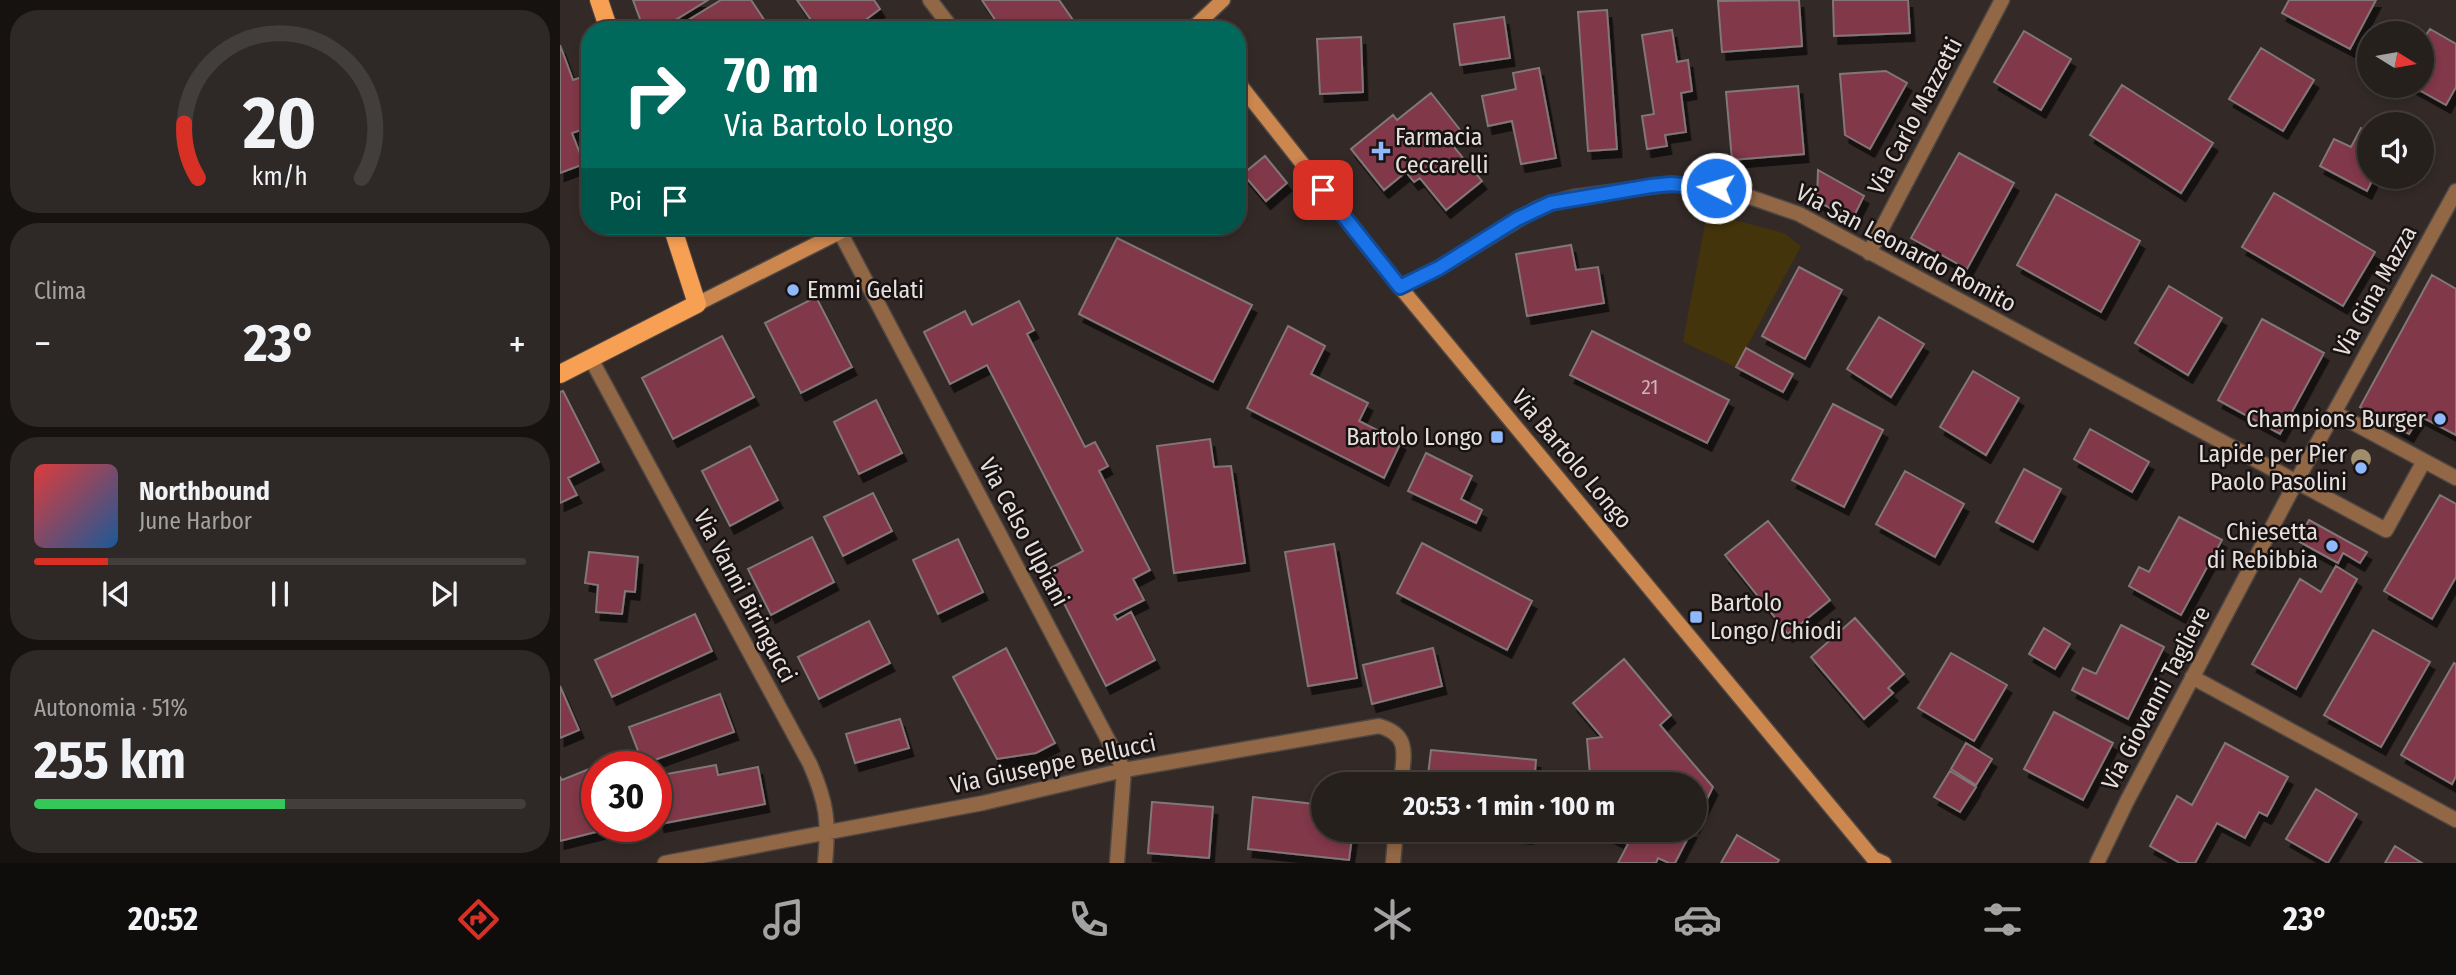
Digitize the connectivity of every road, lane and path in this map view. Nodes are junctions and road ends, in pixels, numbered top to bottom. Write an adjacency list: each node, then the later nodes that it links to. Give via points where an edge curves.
1 (599, 0): 5 (main road)
2 (930, 0): 6 (street)
3 (1223, 0): 7 (street)
4 (2002, 0): 13 (street, Via Carlo Mazzetti)
5 (606, 21)
6 (946, 21)
7 (1202, 21)
8 (1246, 91): 14 (street, Via Bartolo Longo)
9 (2456, 191): 18 (street, Via Gina Mazza)
10 (675, 235): 15 (main road)
11 (834, 235): 15 (street)
12 (849, 235): 23 (street, Via Celso Ulpiani)
13 (1869, 253): 14 (street, Via San Leonardo Romito, via 1799,214 1744,194 1671,184 1551,203); 21 (street, Via San Leonardo Romito)
14 (1400, 287): 28 (street, Via Bartolo Longo)
15 (697, 304): 16 (main road)
16 (591, 359): 17 (main road); 26 (street, Via Vanni Biringucci, via 810,764 823,794)
17 (560, 374)
18 (2335, 413): 19 (street); 21 (street, Via Gina Mazza)
19 (2424, 460): 20 (street); 21 (street, Via San Leonardo Romito, via 2386,530)
20 (2456, 478)
21 (2296, 482): 22 (street, Via Giovanni Tagliere)
22 (2192, 677): 25 (street); 33 (street, Via Giovanni Tagliere)
23 (1124, 771): 24 (street, Via Giuseppe Bellucci, via 1379,726 1402,740); 26 (street, Via Giuseppe Bellucci); 31 (street)
24 (1402, 772)
25 (2456, 820)
26 (828, 833): 29 (street, Via Giuseppe Bellucci); 30 (street, Via Vanni Biringucci)
27 (1395, 842): 32 (street)
28 (1877, 861)
29 (665, 863)
30 (825, 863)
31 (1117, 863)
32 (1393, 863)
33 (2097, 863)

